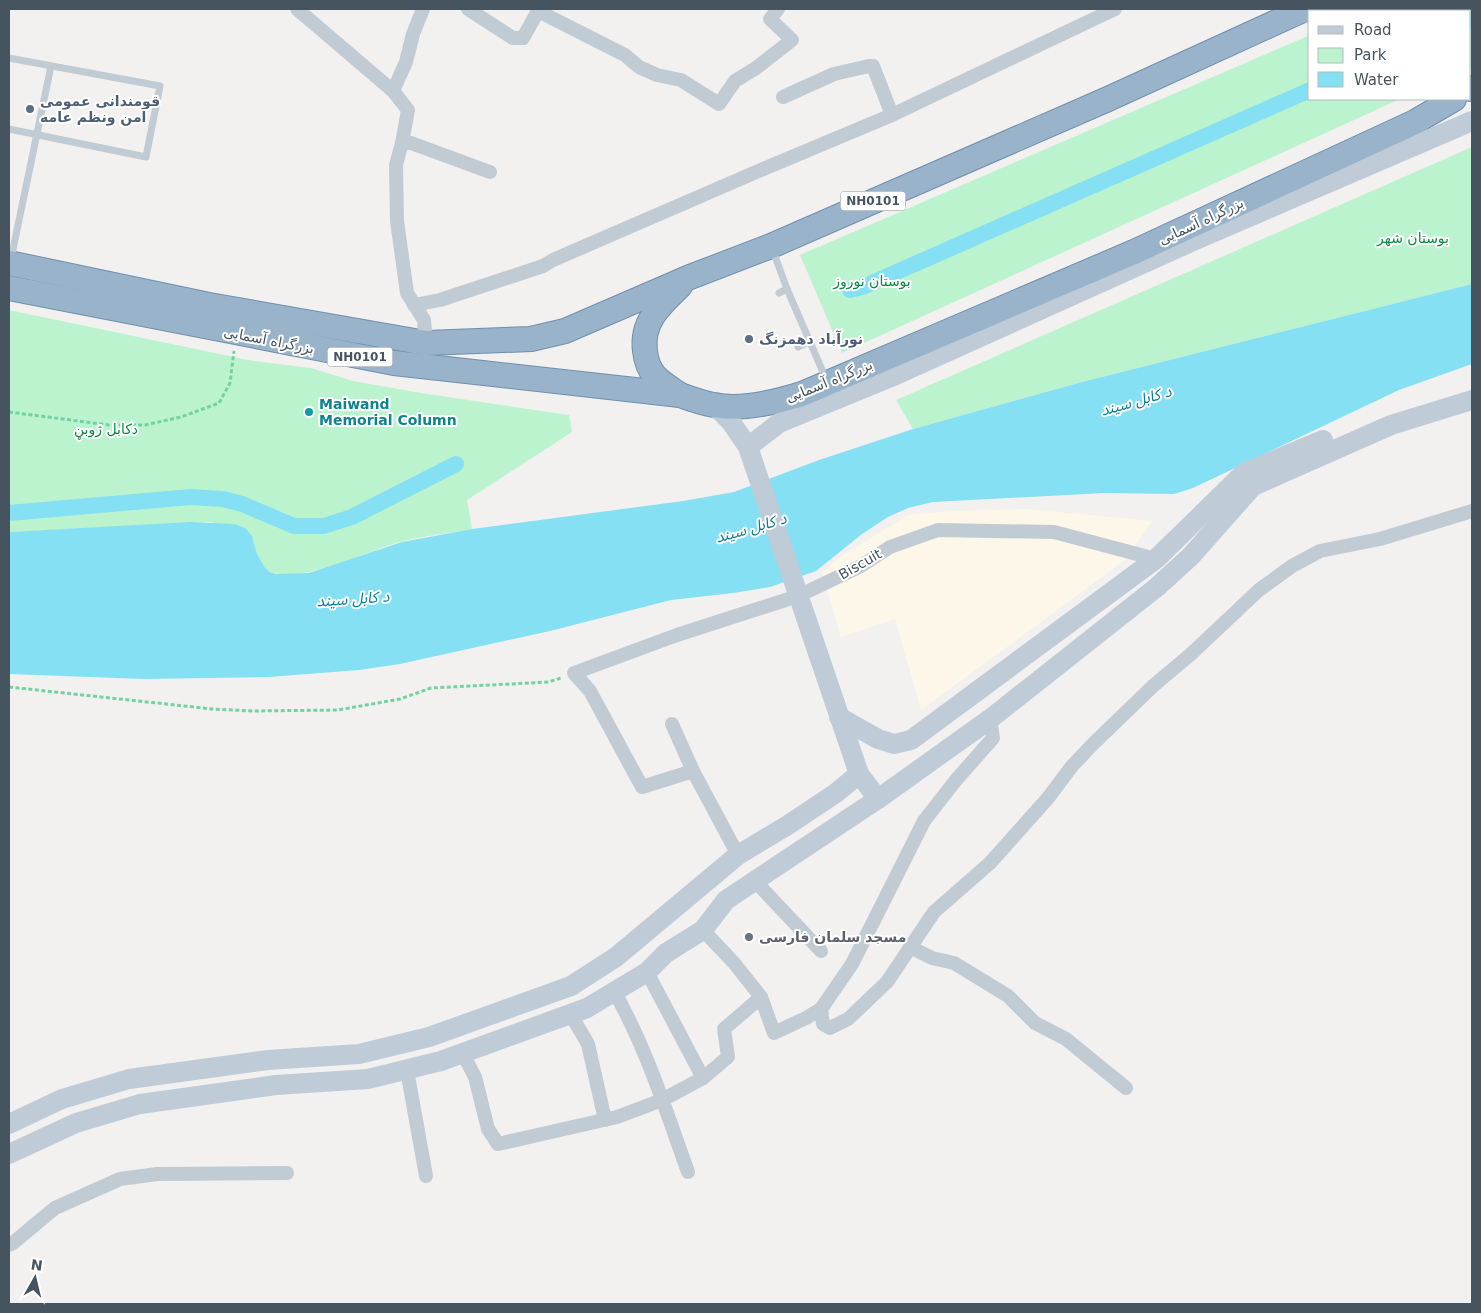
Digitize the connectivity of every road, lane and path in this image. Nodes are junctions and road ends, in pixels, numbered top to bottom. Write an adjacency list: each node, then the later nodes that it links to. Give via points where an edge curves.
1 (297, 9): 9 (street)
2 (423, 9): 9 (street)
3 (468, 9): 4 (street, via 513,38 523,38 538,11 625,55 638,67 681,80 719,104 736,81 792,40 770,19)
4 (778, 9)
5 (1114, 9): 12 (street)
6 (1294, 11): 18 (highway, بزرگراه آسمایی / NH0101, via 1108,99)
7 (9, 58): 8 (lane)
8 (51, 66): 15 (lane); 15 (lane, via 160,86 146,157)
9 (393, 91): 16 (street, via 408,110)
10 (783, 97): 12 (street, via 834,74 873,66)
11 (1452, 100): 29 (highway, بزرگراه آسمایی / NH0101, via 1415,122 1134,252)
12 (892, 115): 24 (street, via 543,266 440,300)
13 (1472, 121): 35 (main road, via 1191,242 896,375 779,423)
14 (9, 129): 15 (lane)
15 (36, 135): 19 (lane)
16 (402, 143): 17 (street, via 411,143); 24 (street, via 396,165 397,221 407,293)
17 (490, 172)
18 (771, 246): 20 (highway, بزرگراه آسمایی / NH0101); 22 (lane)
19 (9, 263): 26 (highway, بزرگراه آسمایی / NH0101, via 209,305)
20 (690, 277): 26 (highway, بزرگراه آسمایی / NH0101, via 564,331 531,339); 31 (highway, NH0101, via 662,303 652,316 644,336 647,363 656,377)
21 (9, 288): 31 (highway, بزرگراه آسمایی / NH0101, via 394,363)
22 (787, 289): 23 (lane); 25 (lane)
23 (779, 293)
24 (414, 305): 26 (street, via 424,320)
25 (810, 342): 28 (lane); 29 (lane)
26 (426, 344)
27 (234, 345): 34 (path, via 230,383 219,403 181,417 145,425 109,425)
28 (798, 347)
29 (827, 382): 33 (highway, بزرگراه آسمایی / NH0101, via 773,403)
30 (1472, 386): 37 (main road, via 1386,413 1244,474)
31 (680, 395): 33 (highway, بزرگراه آسمایی / NH0101)
32 (1472, 400): 42 (main road, via 1391,425 1253,486 1157,588)
33 (715, 406): 35 (main road)
34 (9, 412)
35 (748, 447): 38 (main road)
36 (1472, 511): 50 (street, via 1380,539 1320,550 1259,590 1153,686 1072,766 990,863 934,912)
37 (1156, 559): 38 (street, Biscuit, via 1054,532 938,530 890,547 861,566); 41 (main road, via 910,740 894,744 878,739)
38 (797, 589): 39 (street, Biscuit); 41 (main road)
39 (574, 673): 40 (path, via 549,682 431,688 400,699 338,710 212,710); 44 (street, via 590,691 642,788)
40 (9, 687)
41 (839, 717): 45 (main road)
42 (990, 719): 46 (main road); 55 (street, via 993,738 924,821 852,964)
43 (672, 724): 44 (street)
44 (693, 771): 47 (street)
45 (859, 774): 46 (main road); 47 (main road, via 836,793)
46 (878, 798): 48 (main road)
47 (738, 855): 63 (main road, via 616,957 570,986 509,1009 429,1037 358,1054 268,1060 130,1080 62,1099)
48 (755, 881): 49 (main road, via 726,900); 51 (street)
49 (703, 930): 52 (main road, via 666,953); 54 (street)
50 (910, 948): 55 (street, via 887,982 848,1019 830,1028 823,1024); 60 (street, via 954,963 1008,996 1035,1023 1066,1039)
51 (821, 951)
52 (647, 972): 53 (main road); 59 (street)
53 (614, 990): 56 (main road); 61 (street, via 628,1014)
54 (761, 997): 55 (street, via 774,1033); 59 (street, via 724,1028 728,1057)
55 (822, 1009)
56 (571, 1015): 57 (main road); 62 (street, via 588,1044)
57 (463, 1054): 58 (main road); 62 (street, via 475,1077 488,1129 498,1144)
58 (407, 1070): 64 (main road, via 368,1079 276,1085 140,1104 76,1123); 67 (street)
59 (703, 1078): 61 (street)
60 (1126, 1088)
61 (662, 1100): 62 (street); 65 (street)
62 (605, 1120)
63 (9, 1124)
64 (9, 1154)
65 (688, 1172)
66 (287, 1173): 68 (street, via 157,1174 120,1179 55,1208)
67 (426, 1176)
68 (9, 1245)

